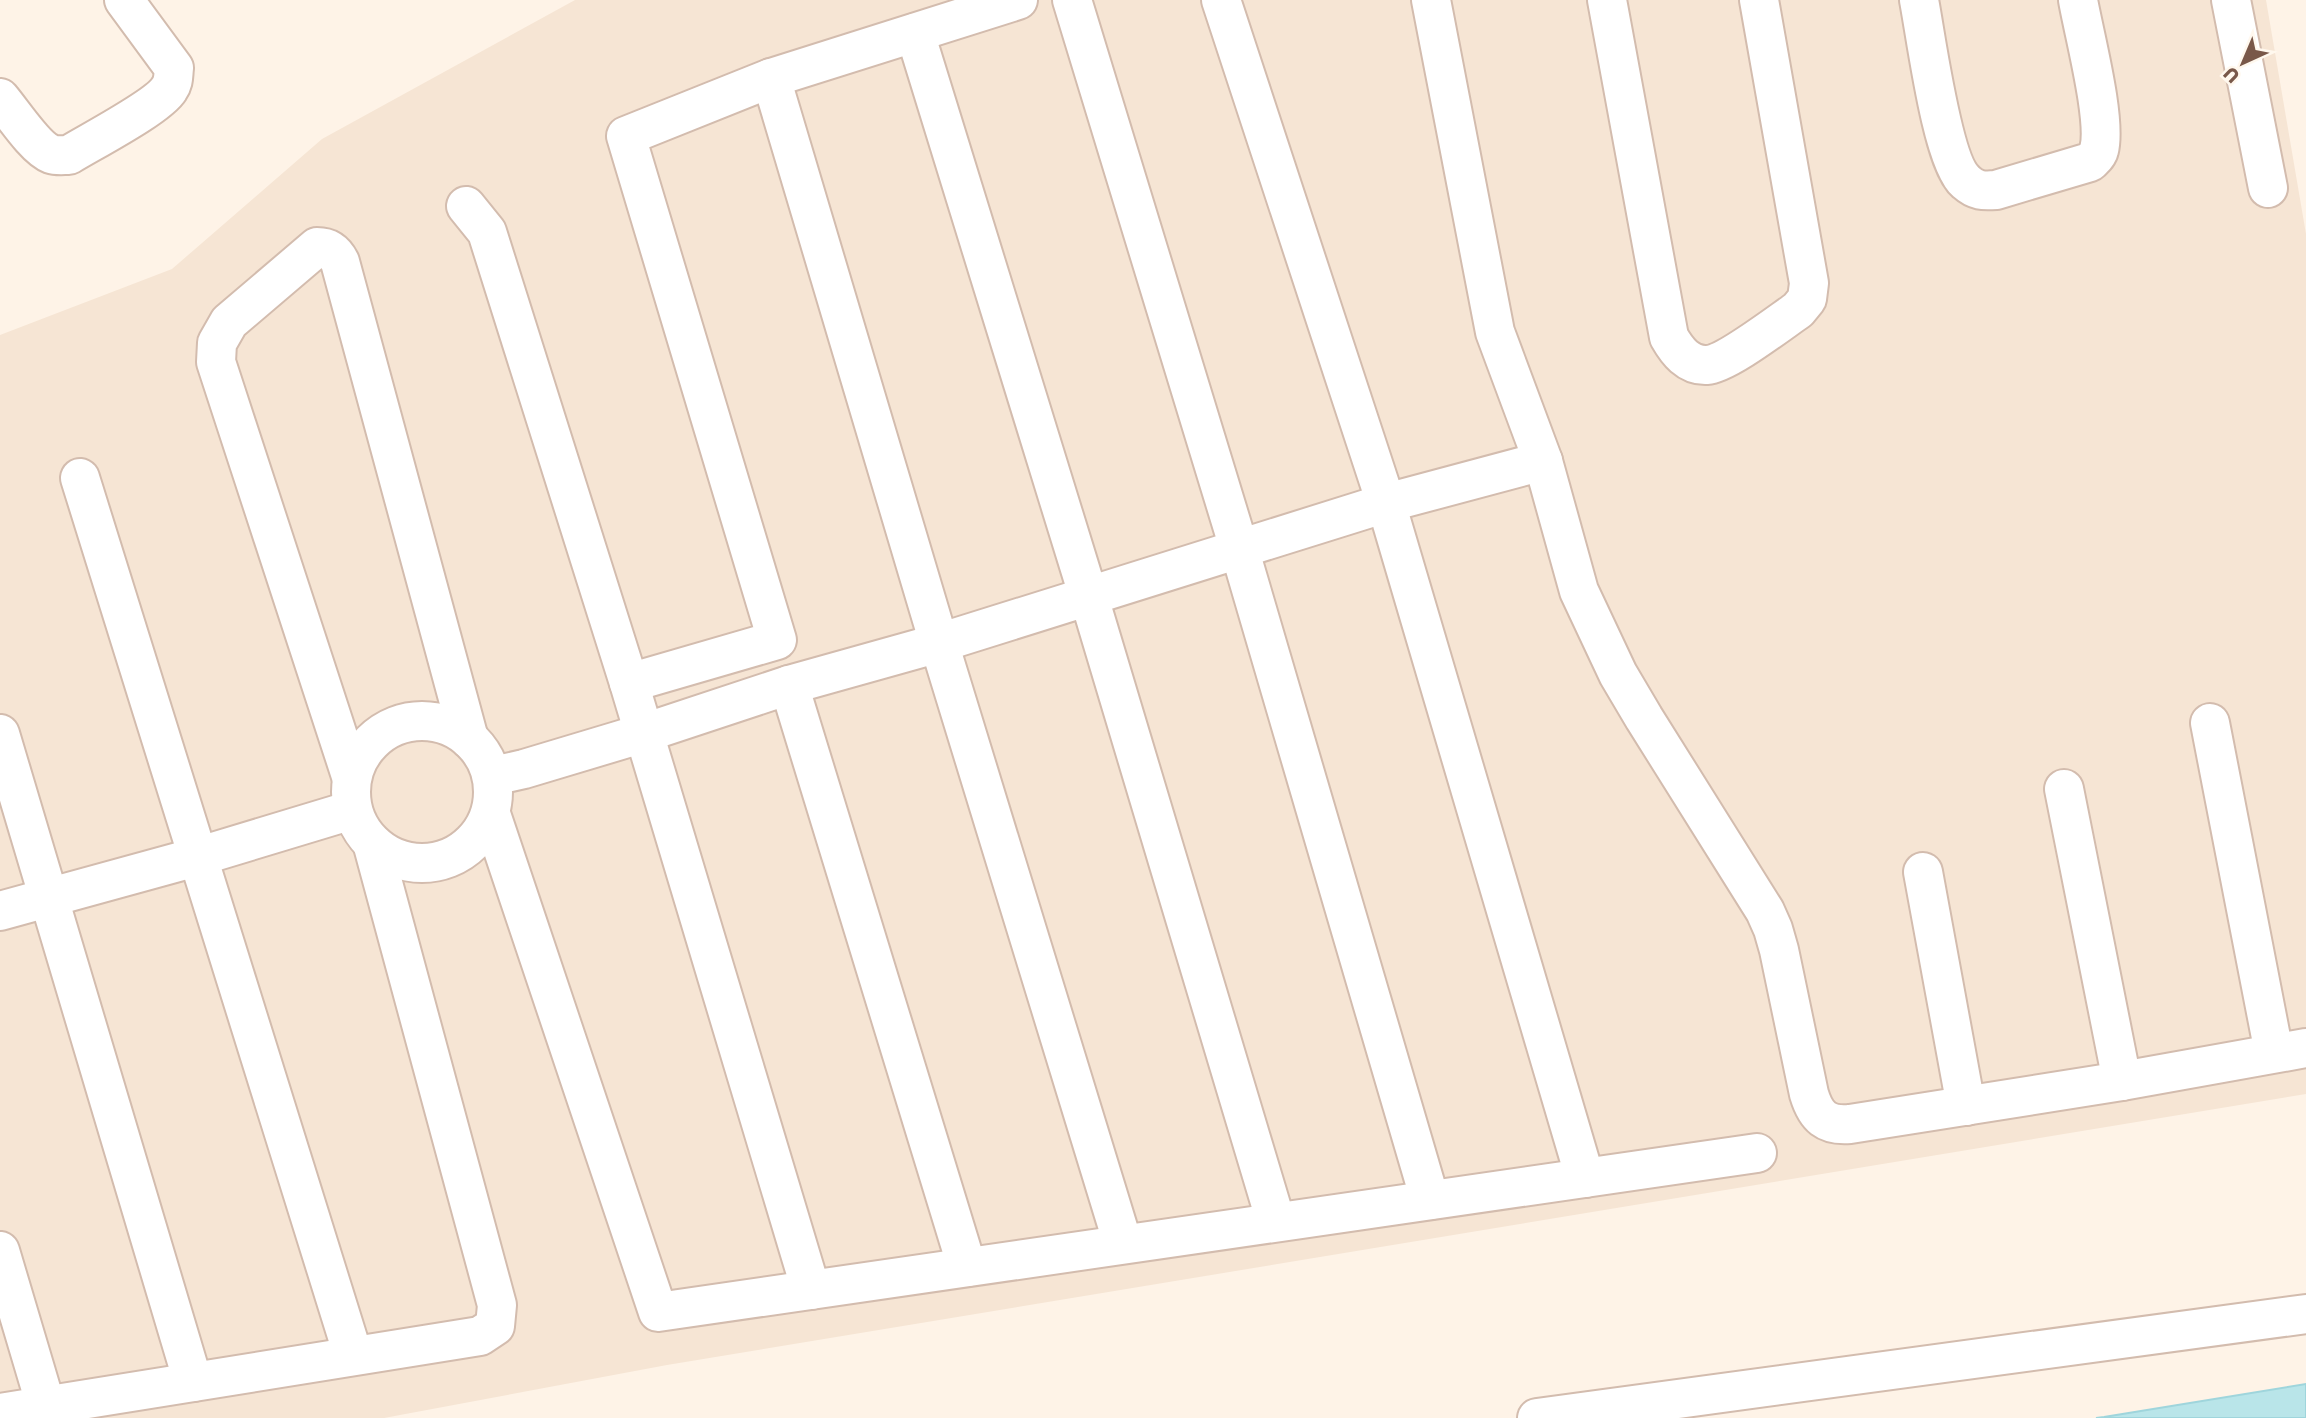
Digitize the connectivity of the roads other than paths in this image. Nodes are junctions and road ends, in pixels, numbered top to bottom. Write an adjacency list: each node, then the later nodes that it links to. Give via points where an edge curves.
1 (124, 0): 13 (street, via 174,68 168,92 152,105 61,156 41,146)
2 (1018, 0): 11 (street)
3 (1072, 0): 19 (street)
4 (1221, 0): 18 (street)
5 (1431, 0): 16 (street, via 1495,332)
6 (1607, 0): 7 (street, via 1669,337 1689,361 1706,365 1721,361 1798,310 1807,299 1809,283)
7 (1759, 0)
8 (1919, 0): 9 (street, via 1952,162 1964,181 1980,192 2090,162 2099,153 2099,115)
9 (2078, 0)
10 (2231, 0): 14 (street)
11 (915, 33): 12 (street); 20 (street)
12 (771, 78): 21 (street); 22 (street, via 626,136 777,640)
13 (0, 98)
14 (2268, 187)
15 (466, 206): 22 (street, via 487,232)
16 (1543, 461): 18 (street); 39 (street, via 1579,590 1618,674 1773,929 1814,1109 1824,1121 1837,1125)
17 (80, 478): 33 (street)
18 (1386, 503): 19 (street); 41 (street)
19 (1239, 548): 20 (street); 42 (street)
20 (1087, 596): 21 (street); 43 (street)
21 (939, 643): 23 (street); 44 (street)
22 (629, 683): 25 (street)
23 (789, 685): 25 (street); 46 (street)
24 (2210, 723): 37 (street)
25 (644, 733): 28 (street); 47 (street)
26 (0, 734): 35 (street)
27 (469, 739): 28 (street); 30 (street, via 443,724 414,720 386,729 364,749); 30 (street, via 340,262 332,251 317,247 229,322 217,343 216,362)
28 (493, 776): 31 (street)
29 (2064, 789): 38 (street)
30 (352, 793): 32 (street); 33 (street)
31 (491, 814): 32 (street, via 480,835 462,852 441,862 417,864 394,859); 47 (street, via 658,1312)
32 (373, 845): 49 (street, via 498,1317 495,1326 480,1336)
33 (200, 856): 35 (street); 49 (street)
34 (1923, 872): 39 (street)
35 (50, 896): 36 (street); 50 (street)
36 (0, 911)
37 (2290, 1050): 38 (street)
38 (2122, 1081): 39 (street)
39 (1966, 1106)
40 (1757, 1153): 41 (street)
41 (1585, 1178): 42 (street)
42 (1430, 1200): 43 (street)
43 (1276, 1222): 44 (street)
44 (1123, 1244): 46 (street)
45 (0, 1251): 51 (street)
46 (967, 1268): 47 (street)
47 (811, 1290)
48 (2306, 1314): 53 (street)
49 (353, 1355): 50 (street)
50 (193, 1382): 51 (street)
51 (46, 1406): 52 (street)
52 (0, 1413)
53 (1537, 1418)

